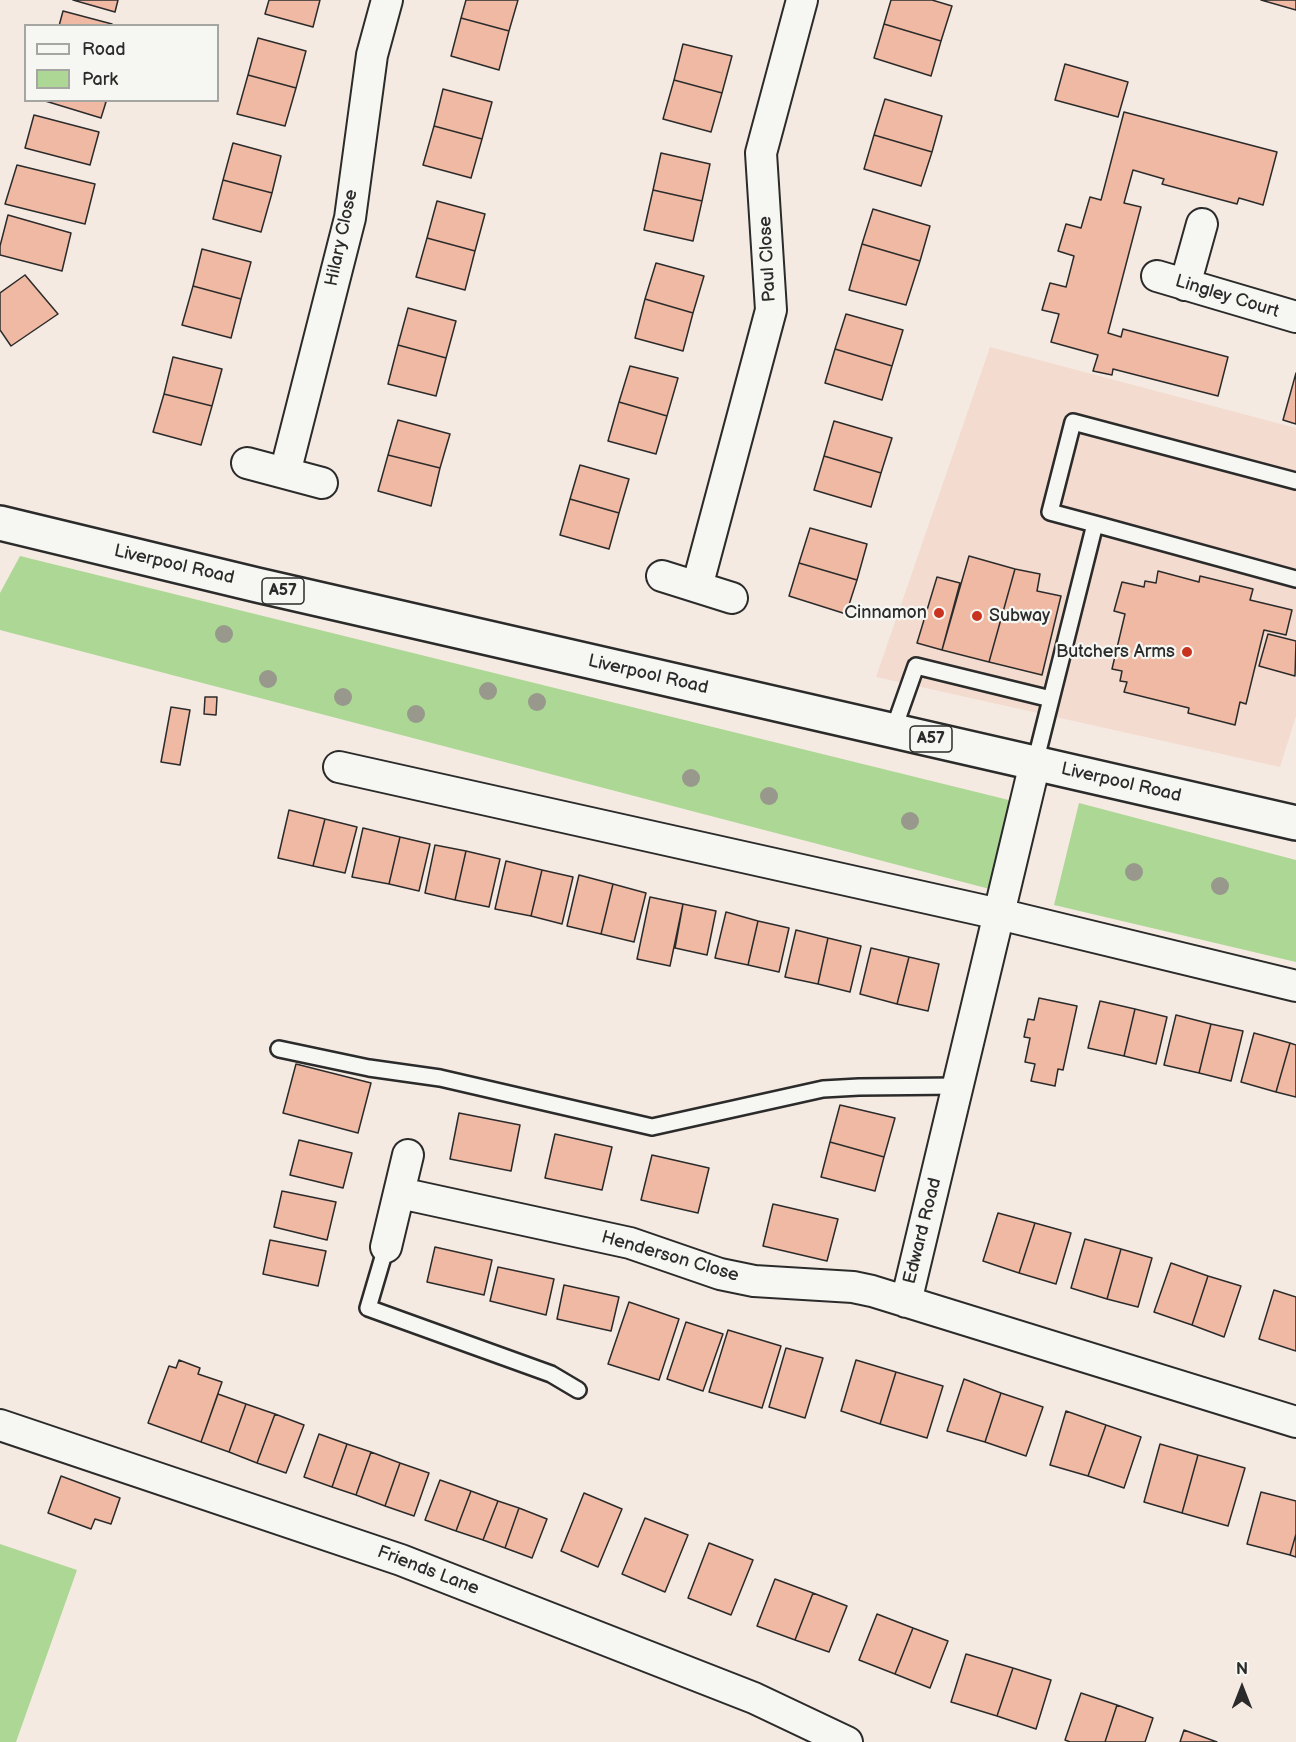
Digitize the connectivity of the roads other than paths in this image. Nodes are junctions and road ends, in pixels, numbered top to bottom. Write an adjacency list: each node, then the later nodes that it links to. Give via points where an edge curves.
1 (387, 0): 8 (street, Hilary Close, via 372,54 350,218)
2 (802, 0): 15 (street, Paul Close, via 761,153 771,310)
3 (1202, 224): 5 (street)
4 (1157, 276): 5 (street, Lingley Court)
5 (1185, 285): 6 (street, Lingley Court)
6 (1296, 317)
7 (247, 463): 8 (street)
8 (285, 473): 10 (street)
9 (1296, 481): 12 (lane, via 1073,422 1050,512)
10 (322, 483)
11 (0, 523): 18 (highway, Liverpool Road / A57)
12 (1095, 524): 14 (lane); 17 (lane)
13 (662, 576): 15 (street)
14 (1296, 579)
15 (697, 587): 16 (street)
16 (732, 598)
17 (1051, 699): 18 (lane, via 916,666); 19 (lane)
18 (893, 731): 19 (highway, Liverpool Road / A57)
19 (1035, 763): 21 (highway, Liverpool Road / A57); 22 (street, Edward Road)
20 (339, 767): 22 (street)
21 (1296, 823)
22 (999, 914): 23 (street); 25 (street, Edward Road)
23 (1296, 986)
24 (279, 1049): 25 (lane, via 440,1078 652,1126 823,1089)
25 (958, 1086): 29 (street, Edward Road)
26 (408, 1155): 27 (street)
27 (400, 1193): 28 (street); 29 (street, Henderson Close, via 630,1243 720,1274 788,1285 853,1287)
28 (387, 1247): 30 (lane, via 368,1308 551,1374)
29 (906, 1302): 31 (street, Edward Road)
30 (578, 1390)
31 (1296, 1422)
32 (0, 1425): 33 (street, Friends Lane, via 401,1560 754,1698)
33 (847, 1742)

